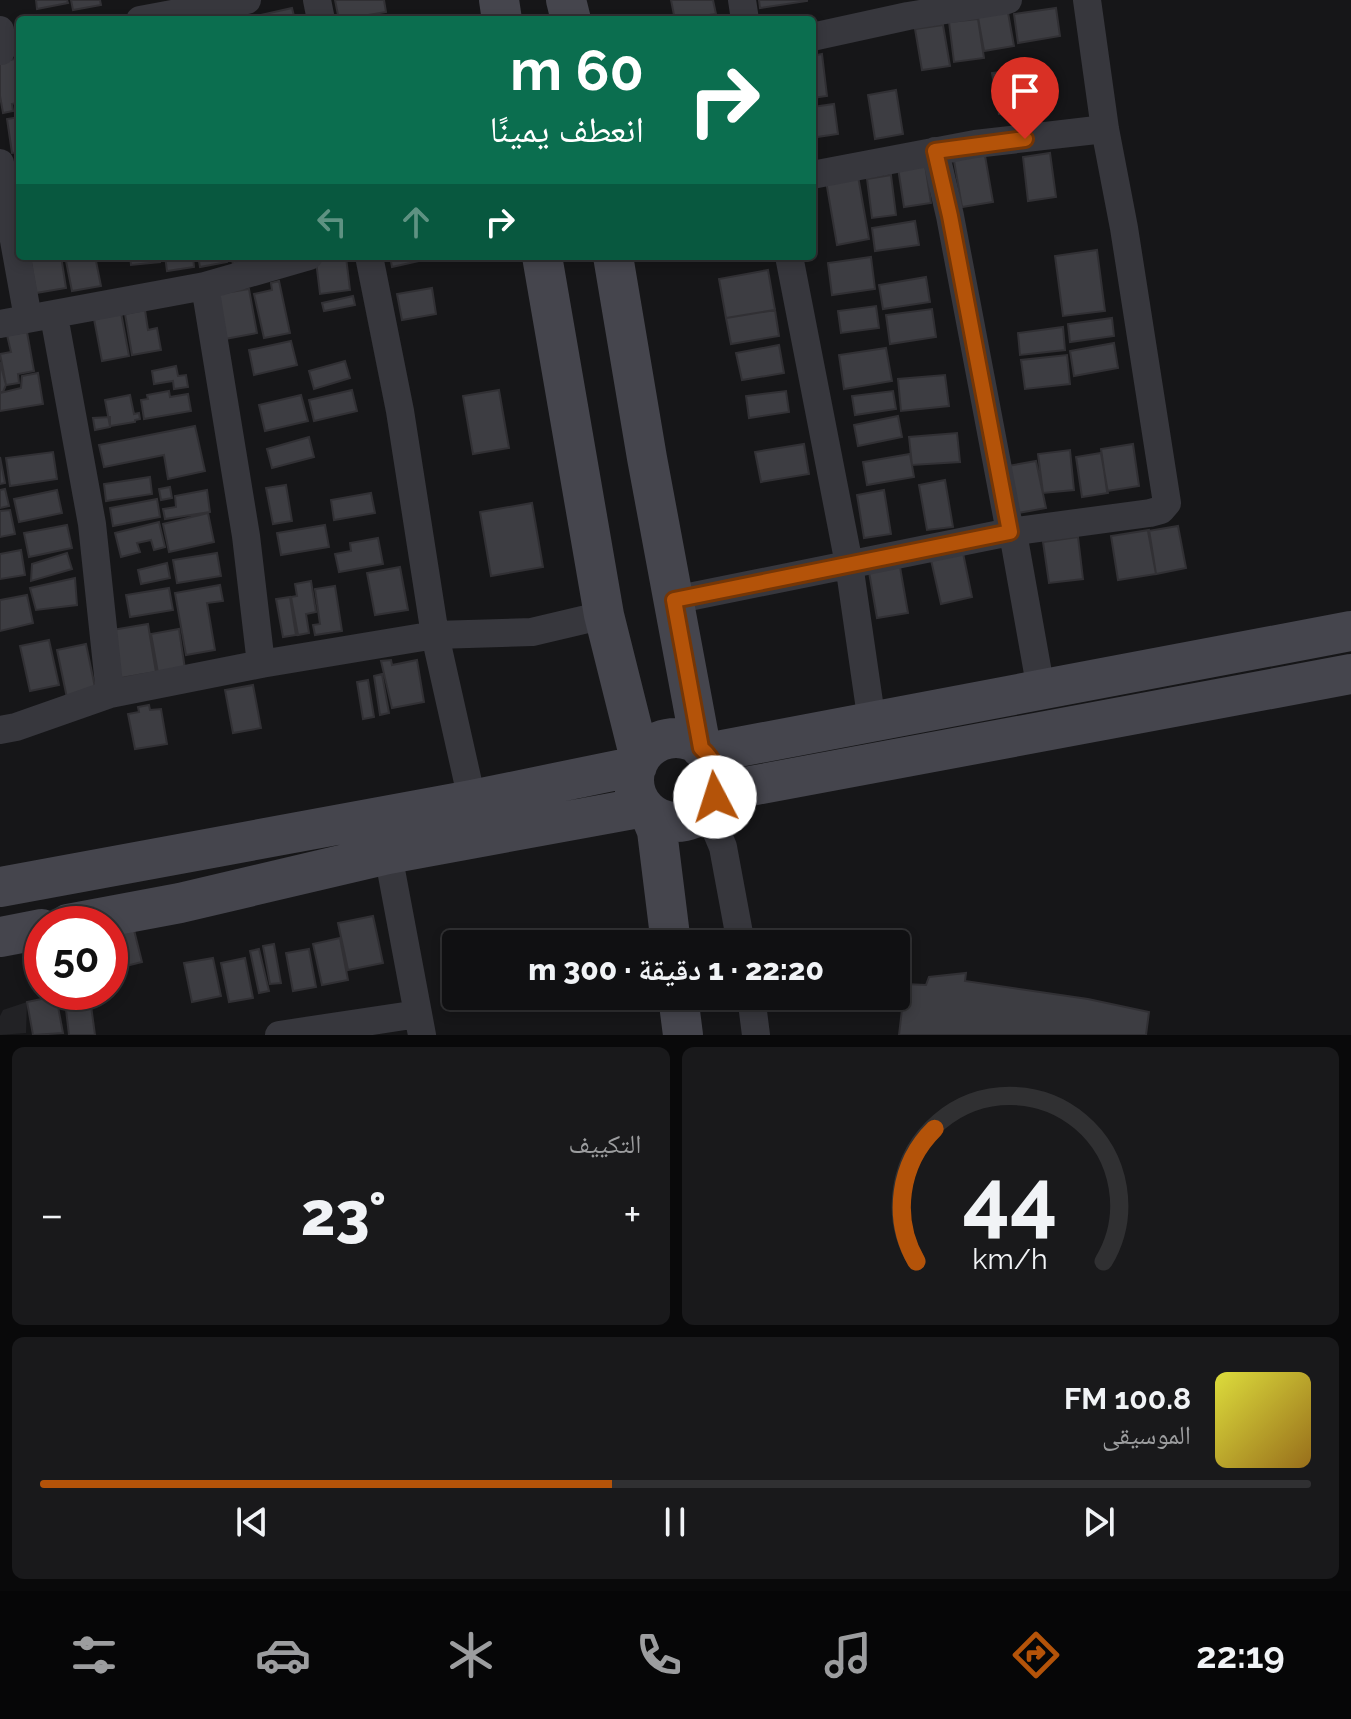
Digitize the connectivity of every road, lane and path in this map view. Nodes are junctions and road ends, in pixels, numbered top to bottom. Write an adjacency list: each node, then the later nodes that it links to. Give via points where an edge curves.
1 (247, 0): 4 (street)
2 (1008, 0): 6 (street)
3 (1087, 0): 8 (street)
4 (150, 12)
5 (0, 30): 7 (street)
6 (816, 36)
7 (0, 51)
8 (1105, 129): 9 (street); 23 (street, via 1167,503 1150,513)
9 (935, 151): 11 (street); 23 (street)
10 (0, 163): 12 (street)
11 (816, 174)
12 (8, 191): 13 (street)
13 (16, 222)
14 (26, 260): 21 (street)
15 (295, 260): 20 (street)
16 (370, 260): 28 (street)
17 (543, 260): 26 (main road)
18 (614, 260): 25 (main road)
19 (790, 260): 24 (street)
20 (205, 286): 21 (street); 29 (street)
21 (41, 317): 22 (street); 32 (street, via 92,524)
22 (0, 324)
23 (1012, 532): 24 (street); 31 (street)
24 (849, 564): 25 (street); 33 (street)
25 (674, 600): 35 (main road)
26 (604, 615): 28 (street, via 532,632); 36 (main road)
27 (1351, 631): 31 (main road)
28 (435, 635): 29 (street); 37 (street)
29 (261, 664): 32 (street)
30 (1351, 674): 38 (main road, via 740,788)
31 (1041, 690): 33 (main road)
32 (110, 694): 34 (street)
33 (872, 723): 35 (main road)
34 (0, 730)
35 (704, 750): 36 (main road, via 680,739 668,740 657,743); 38 (main road, via 717,774)
36 (638, 762): 37 (main road); 38 (main road, via 635,787)
37 (472, 800): 40 (main road)
38 (679, 810): 39 (main road); 42 (main road, via 657,831); 43 (street, via 723,847)
39 (388, 854): 41 (main road); 48 (street)
40 (0, 887)
41 (128, 913)
42 (669, 930)
43 (738, 930)
44 (24, 932): 45 (main road)
45 (0, 937)
46 (680, 1010): 50 (main road)
47 (753, 1010): 51 (street)
48 (420, 1024): 49 (street)
49 (279, 1035)
50 (683, 1035)
51 (756, 1035)

